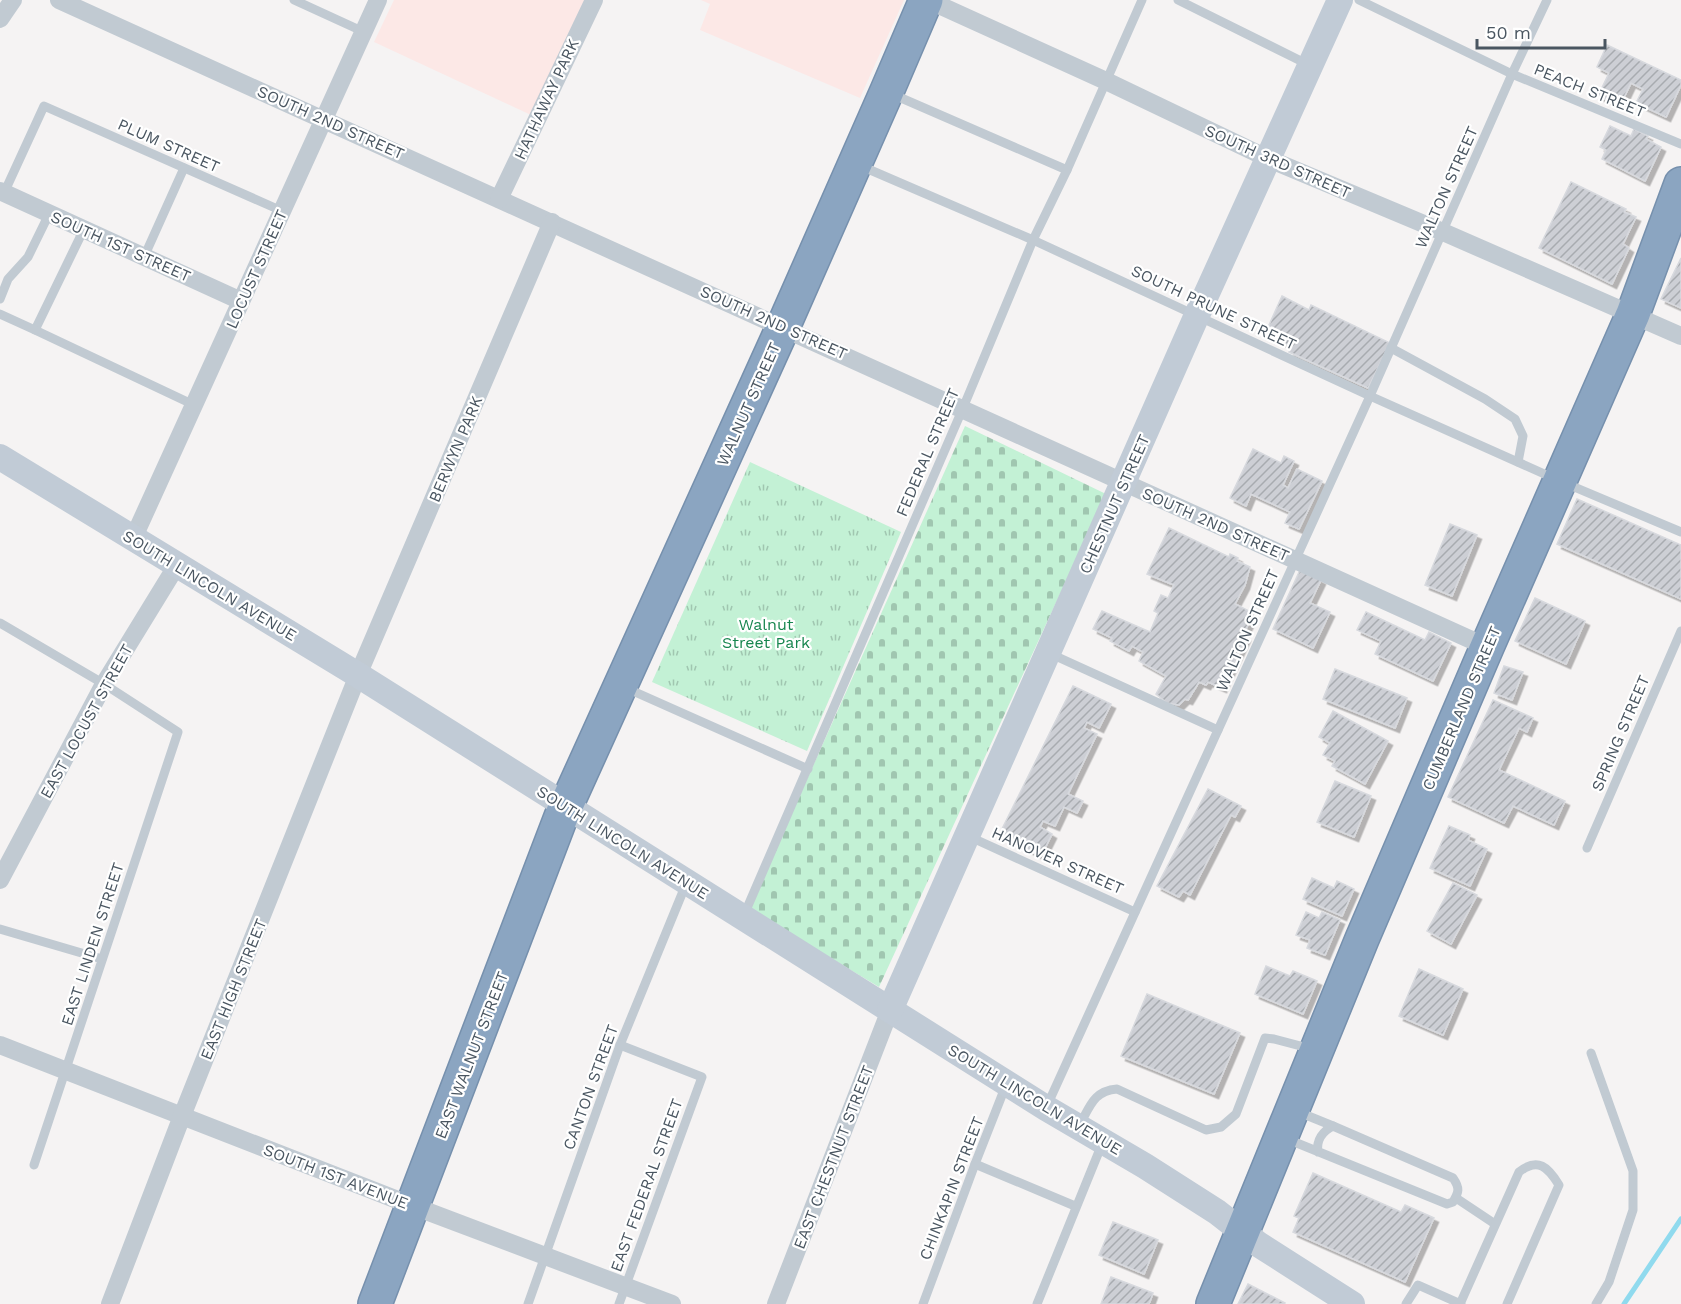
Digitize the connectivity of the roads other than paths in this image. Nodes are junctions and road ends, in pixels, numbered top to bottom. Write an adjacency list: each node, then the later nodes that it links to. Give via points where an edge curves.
1 (13, 0): 12 (street)
2 (59, 0): 18 (street, SOUTH 2ND STREET)
3 (294, 0): 13 (lane)
4 (378, 0): 13 (street, LOCUST STREET)
5 (594, 0): 26 (street, HATHAWAY PARK)
6 (927, 0): 16 (street, SOUTH 3RD STREET); 17 (highway, WALNUT STREET)
7 (1142, 0): 16 (lane, FEDERAL STREET)
8 (1178, 0): 14 (lane)
9 (1340, 0): 14 (main road, CHESTNUT STREET)
10 (1359, 0): 15 (lane, PEACH STREET)
11 (1547, 0): 15 (lane, WALTON STREET)
12 (0, 20)
13 (363, 32): 18 (street, LOCUST STREET)
14 (1311, 66): 20 (main road, CHESTNUT STREET)
15 (1512, 74): 19 (lane, PEACH STREET); 31 (lane, WALTON STREET)
16 (1106, 81): 20 (street, SOUTH 3RD STREET); 23 (lane, FEDERAL STREET)
17 (887, 91): 21 (highway, WALNUT STREET); 23 (lane)
18 (324, 119): 26 (street, SOUTH 2ND STREET); 27 (street, LOCUST STREET)
19 (1681, 144)
20 (1269, 159): 31 (street, SOUTH 3RD STREET); 38 (main road, CHESTNUT STREET)
21 (854, 163): 32 (lane, SOUTH PRUNE STREET); 39 (highway, WALNUT STREET)
22 (184, 168): 25 (lane, PLUM STREET, via 44,106); 27 (lane, PLUM STREET); 33 (lane)
23 (1067, 170): 32 (lane, FEDERAL STREET)
24 (1681, 184): 37 (highway, CUMBERLAND STREET)
25 (2, 192): 28 (street, SOUTH 1ST STREET)
26 (499, 198): 29 (street, SOUTH 2ND STREET)
27 (282, 211): 35 (street, LOCUST STREET)
28 (50, 214): 30 (street, SOUTH 1ST STREET); 34 (lane, via 28,257 8,279)
29 (552, 222): 39 (street, SOUTH 2ND STREET); 58 (street, BERWYN PARK)
30 (84, 230): 33 (street, SOUTH 1ST STREET); 40 (lane)
31 (1443, 232): 37 (street, SOUTH 3RD STREET); 42 (lane, WALTON STREET)
32 (1033, 240): 38 (lane, SOUTH PRUNE STREET); 45 (lane, FEDERAL STREET)
33 (144, 257): 35 (street, SOUTH 1ST STREET)
34 (0, 299)
35 (241, 301): 44 (street, LOCUST STREET)
36 (0, 314): 40 (lane)
37 (1633, 314): 41 (street, SOUTH 3RD STREET); 48 (highway, CUMBERLAND STREET)
38 (1197, 315): 43 (lane, SOUTH PRUNE STREET); 49 (main road, CHESTNUT STREET)
39 (783, 327): 45 (street, SOUTH 2ND STREET); 60 (highway, WALNUT STREET)
40 (35, 330): 44 (lane)
41 (1681, 336)
42 (1391, 348): 43 (lane, WALTON STREET); 47 (lane, via 1515,418 1523,436)
43 (1370, 396): 47 (lane, SOUTH PRUNE STREET); 52 (lane, WALTON STREET)
44 (194, 405): 51 (street, LOCUST STREET)
45 (963, 408): 49 (street, SOUTH 2ND STREET); 62 (lane, FEDERAL STREET)
46 (0, 457): 51 (main road, SOUTH LINCOLN AVENUE)
47 (1518, 462): 48 (lane, SOUTH PRUNE STREET)
48 (1560, 481): 50 (lane, SOUTH PRUNE STREET); 56 (highway, CUMBERLAND STREET)
49 (1124, 482): 52 (street, SOUTH 2ND STREET); 57 (main road, CHESTNUT STREET)
50 (1681, 532)
51 (133, 538): 53 (main road, SOUTH LINCOLN AVENUE)
52 (1295, 560): 56 (street, SOUTH 2ND STREET); 61 (lane, WALTON STREET)
53 (177, 565): 58 (main road, SOUTH LINCOLN AVENUE); 59 (street, EAST LOCUST STREET)
54 (0, 623): 59 (lane)
55 (1681, 631): 65 (lane, SPRING STREET)
56 (1487, 647): 75 (highway, CUMBERLAND STREET)
57 (1048, 653): 61 (lane); 64 (main road, CHESTNUT STREET)
58 (358, 675): 63 (main road, SOUTH LINCOLN AVENUE); 80 (street, EAST HIGH STREET)
59 (104, 684): 66 (street, EAST LOCUST STREET); 71 (lane, EAST LINDEN STREET, via 178,732)
60 (622, 686): 62 (lane); 63 (highway, WALNUT STREET)
61 (1218, 730): 68 (lane, WALTON STREET)
62 (808, 769): 69 (lane, FEDERAL STREET)
63 (567, 806): 67 (main road, SOUTH LINCOLN AVENUE); 89 (highway, EAST WALNUT STREET)
64 (968, 836): 68 (lane, HANOVER STREET); 72 (main road, CHESTNUT STREET)
65 (1587, 848)
66 (0, 880)
67 (687, 882): 69 (main road, SOUTH LINCOLN AVENUE); 74 (lane, CANTON STREET)
68 (1135, 912): 79 (lane, WALTON STREET)
69 (743, 917): 72 (main road, SOUTH LINCOLN AVENUE)
70 (0, 929): 71 (lane)
71 (102, 959): 77 (lane, EAST LINDEN STREET)
72 (890, 1010): 78 (main road, SOUTH LINCOLN AVENUE); 99 (street, EAST CHESTNUT STREET)
73 (0, 1045): 77 (street, SOUTH 1ST AVENUE)
74 (620, 1045): 93 (lane, CANTON STREET); 94 (lane, EAST FEDERAL STREET, via 702,1077)
75 (1317, 1050): 81 (highway, CUMBERLAND STREET); 83 (lane, via 1265,1038 1236,1114 1221,1127 1206,1130 1117,1089 1096,1096)
76 (1591, 1053): 107 (lane, via 1633,1171 1633,1210 1609,1282)
77 (65, 1071): 80 (street, SOUTH 1ST AVENUE); 87 (lane, EAST LINDEN STREET)
78 (1007, 1083): 79 (main road, SOUTH LINCOLN AVENUE); 86 (lane, CHINKAPIN STREET)
79 (1046, 1108): 83 (main road, SOUTH LINCOLN AVENUE)
80 (182, 1116): 89 (street, SOUTH 1ST AVENUE); 95 (street, EAST HIGH STREET)
81 (1287, 1123): 82 (lane); 85 (lane); 92 (highway, CUMBERLAND STREET)
82 (1333, 1126): 85 (lane, via 1320,1137); 88 (lane, via 1453,1178 1459,1186)
83 (1078, 1127): 84 (main road, SOUTH LINCOLN AVENUE)
84 (1103, 1142): 90 (lane); 92 (main road, SOUTH LINCOLN AVENUE, via 1217,1212)
85 (1318, 1152): 88 (lane, via 1447,1204)
86 (975, 1164): 90 (lane); 100 (lane, CHINKAPIN STREET)
87 (34, 1165)
88 (1455, 1198): 91 (lane)
89 (413, 1206): 93 (street, SOUTH 1ST AVENUE); 96 (highway, EAST WALNUT STREET)
90 (1075, 1206): 101 (lane)
91 (1495, 1224): 105 (lane); 106 (lane, via 1519,1172 1528,1165 1542,1165 1551,1172 1559,1185)
92 (1242, 1232): 102 (highway, CUMBERLAND STREET); 103 (main road, SOUTH LINCOLN AVENUE)
93 (546, 1257): 94 (street, SOUTH 1ST AVENUE); 97 (lane, CANTON STREET)
94 (623, 1295): 98 (street, SOUTH 1ST AVENUE)
95 (111, 1304)
96 (375, 1304)
97 (528, 1304)
98 (672, 1304)
99 (776, 1304)
100 (923, 1304)
101 (1037, 1304)
102 (1213, 1304)
103 (1352, 1304)
104 (1406, 1304): 105 (lane, via 1418,1285)
105 (1460, 1304)
106 (1507, 1304)
107 (1596, 1304)

